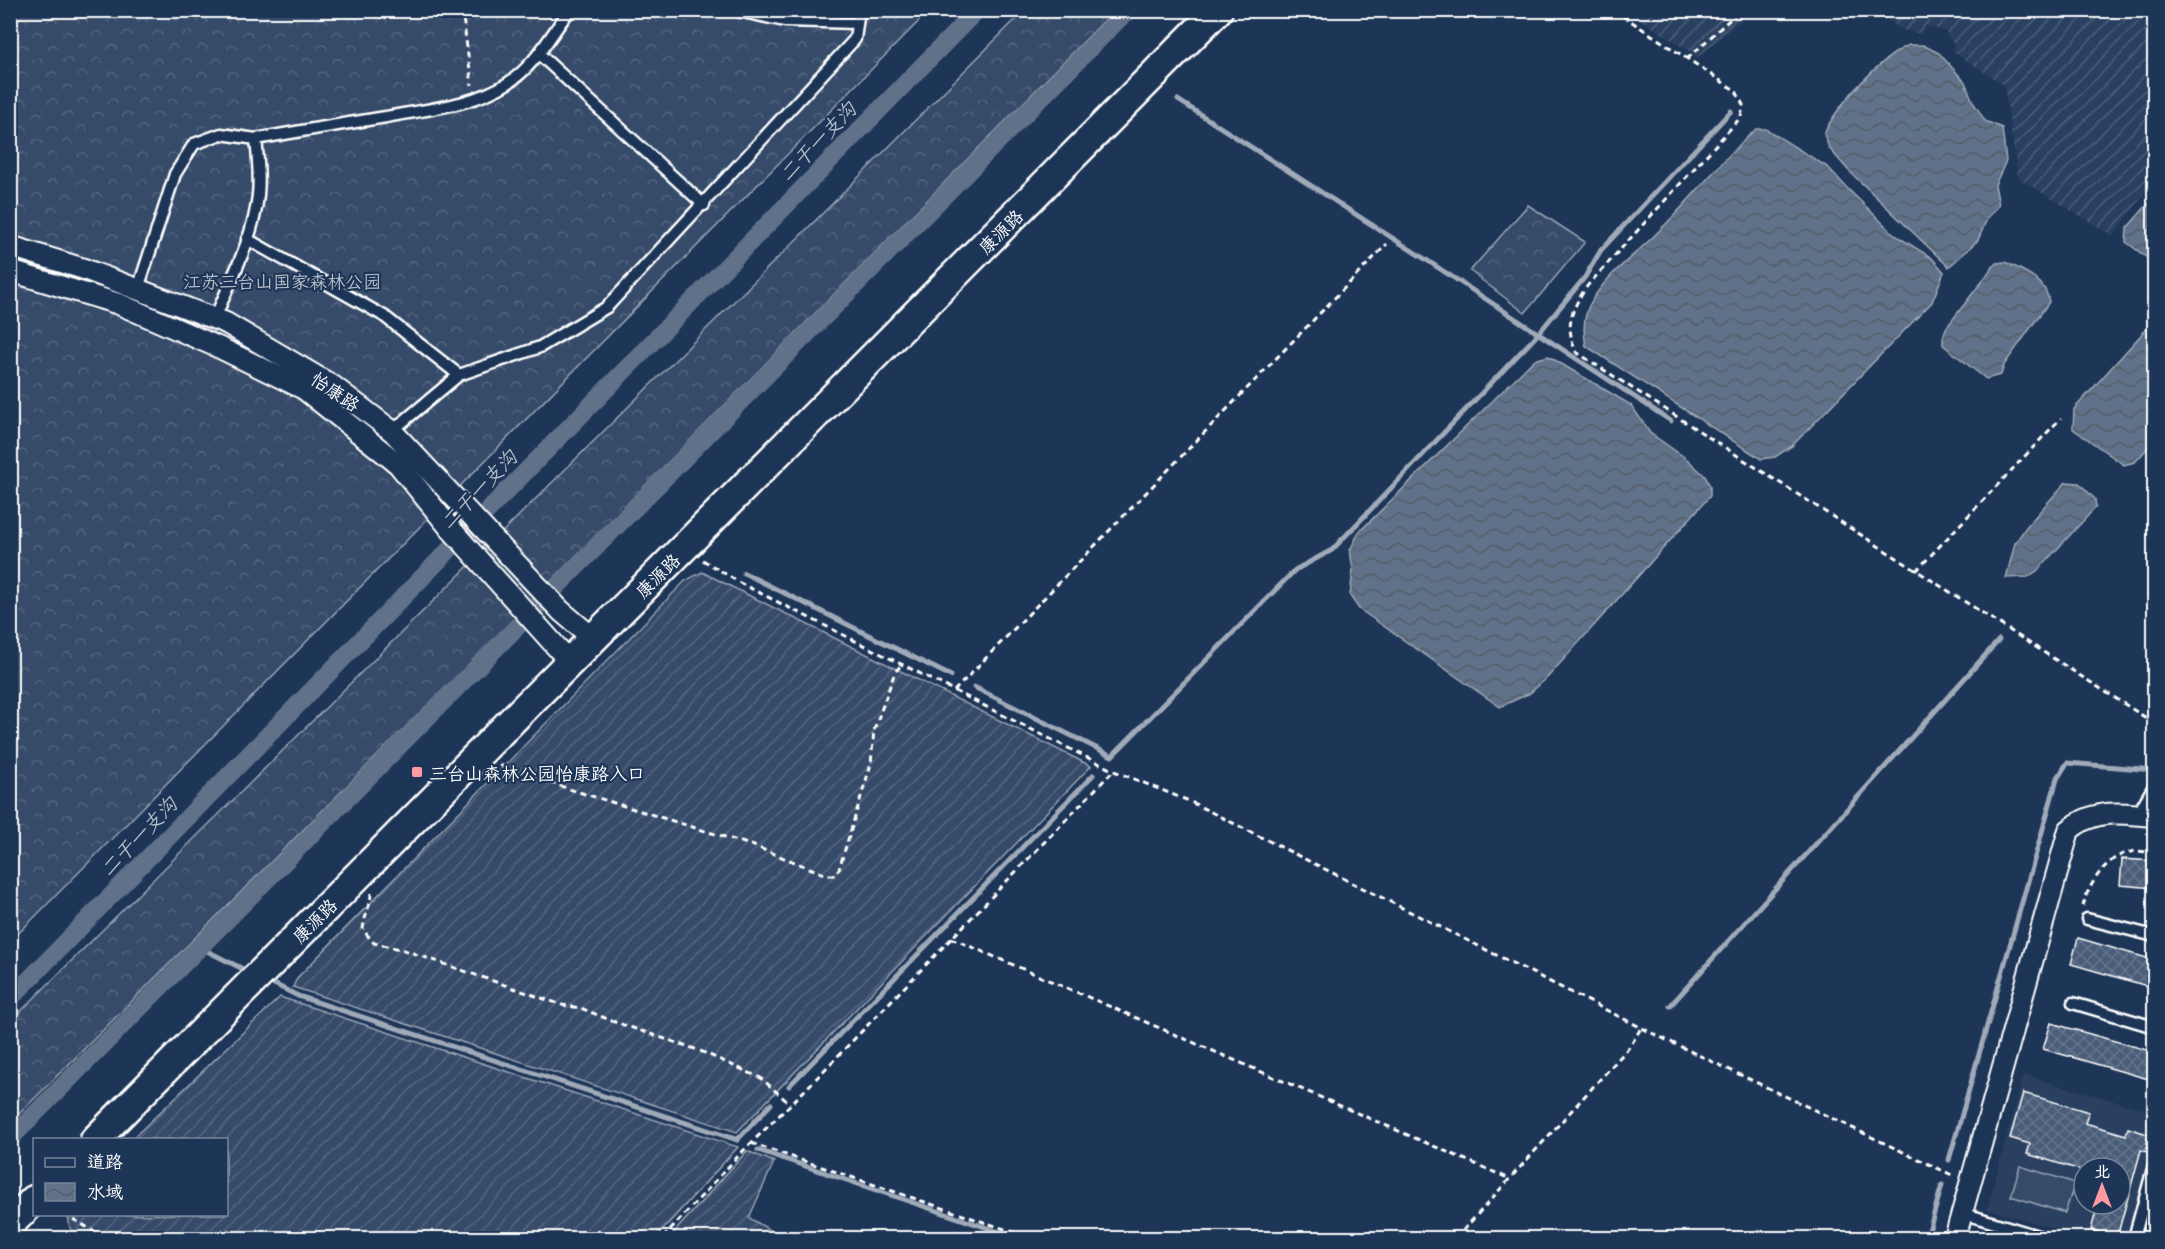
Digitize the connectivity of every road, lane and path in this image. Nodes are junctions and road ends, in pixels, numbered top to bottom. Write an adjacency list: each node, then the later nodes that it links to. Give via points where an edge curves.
1 (462, 10): 11 (path)
2 (570, 10): 9 (lane)
3 (734, 10): 8 (lane, via 784,21)
4 (859, 10): 8 (lane)
5 (1218, 10): 25 (street, 康源路)
6 (1614, 10): 10 (path)
7 (1740, 10): 10 (path)
8 (857, 23): 13 (lane, via 855,39)
9 (539, 54): 11 (lane, via 508,83); 13 (lane)
10 (1687, 59): 26 (path, via 1736,91 1743,105 1741,117 1588,285 1573,307 1569,336 1576,352)
11 (474, 99): 12 (lane)
12 (256, 139): 14 (lane, via 258,197); 18 (lane, via 221,134 194,144 175,174)
13 (704, 205): 22 (lane, via 607,307 540,347)
14 (248, 238): 20 (lane); 22 (lane, via 384,316)
15 (1387, 244): 30 (path)
16 (11, 248): 18 (street, 怡康路)
17 (10, 271): 19 (street, 怡康路)
18 (138, 289): 19 (lane); 20 (street, 怡康路)
19 (132, 310): 21 (street, 怡康路, via 220,348)
20 (215, 318): 21 (street, 怡康路, via 226,322)
21 (290, 372): 24 (street, 怡康路, via 333,386); 28 (street, 怡康路, via 304,389 398,464)
22 (459, 375): 24 (lane)
23 (2061, 418): 26 (path)
24 (392, 431): 27 (street, 怡康路, via 561,610)
25 (684, 548): 27 (street, 康源路); 29 (path, via 740,583)
26 (1916, 571): 31 (path)
27 (594, 639): 28 (street, 康源路)
28 (570, 662): 32 (street, 康源路)
29 (902, 664): 30 (path); 32 (path, via 895,672 874,730 871,764 834,875)
30 (954, 691): 33 (path)
31 (2154, 723)
32 (476, 757): 37 (street, 康源路)
33 (1114, 771): 40 (path); 42 (path, via 1189,801)
34 (2154, 786): 35 (lane)
35 (2146, 815): 50 (street, via 2096,814 2069,830)
36 (2154, 853): 38 (path, via 2123,855 2093,878 2083,907)
37 (365, 868): 44 (path, via 371,901 364,915 363,930 374,943 581,1008 698,1050 760,1078); 45 (street, 康源路)
38 (2087, 919): 39 (lane)
39 (2154, 936)
40 (951, 938): 44 (path); 48 (path)
41 (2073, 1004): 43 (lane)
42 (1641, 1028): 48 (path, via 1631,1045); 50 (path)
43 (2154, 1028)
44 (790, 1104): 46 (path)
45 (97, 1138)
46 (751, 1143): 57 (path); 58 (path)
47 (2154, 1165): 49 (lane)
48 (1510, 1179): 59 (path)
49 (2152, 1182): 61 (lane)
50 (1970, 1184): 52 (street)
51 (33, 1201): 54 (street)
52 (1962, 1213): 55 (street); 60 (lane)
53 (66, 1216): 56 (path)
54 (10, 1224)
55 (1955, 1238)
56 (106, 1239)
57 (663, 1239)
58 (1031, 1239)
59 (1456, 1239)
60 (2044, 1239)
61 (2134, 1239)

